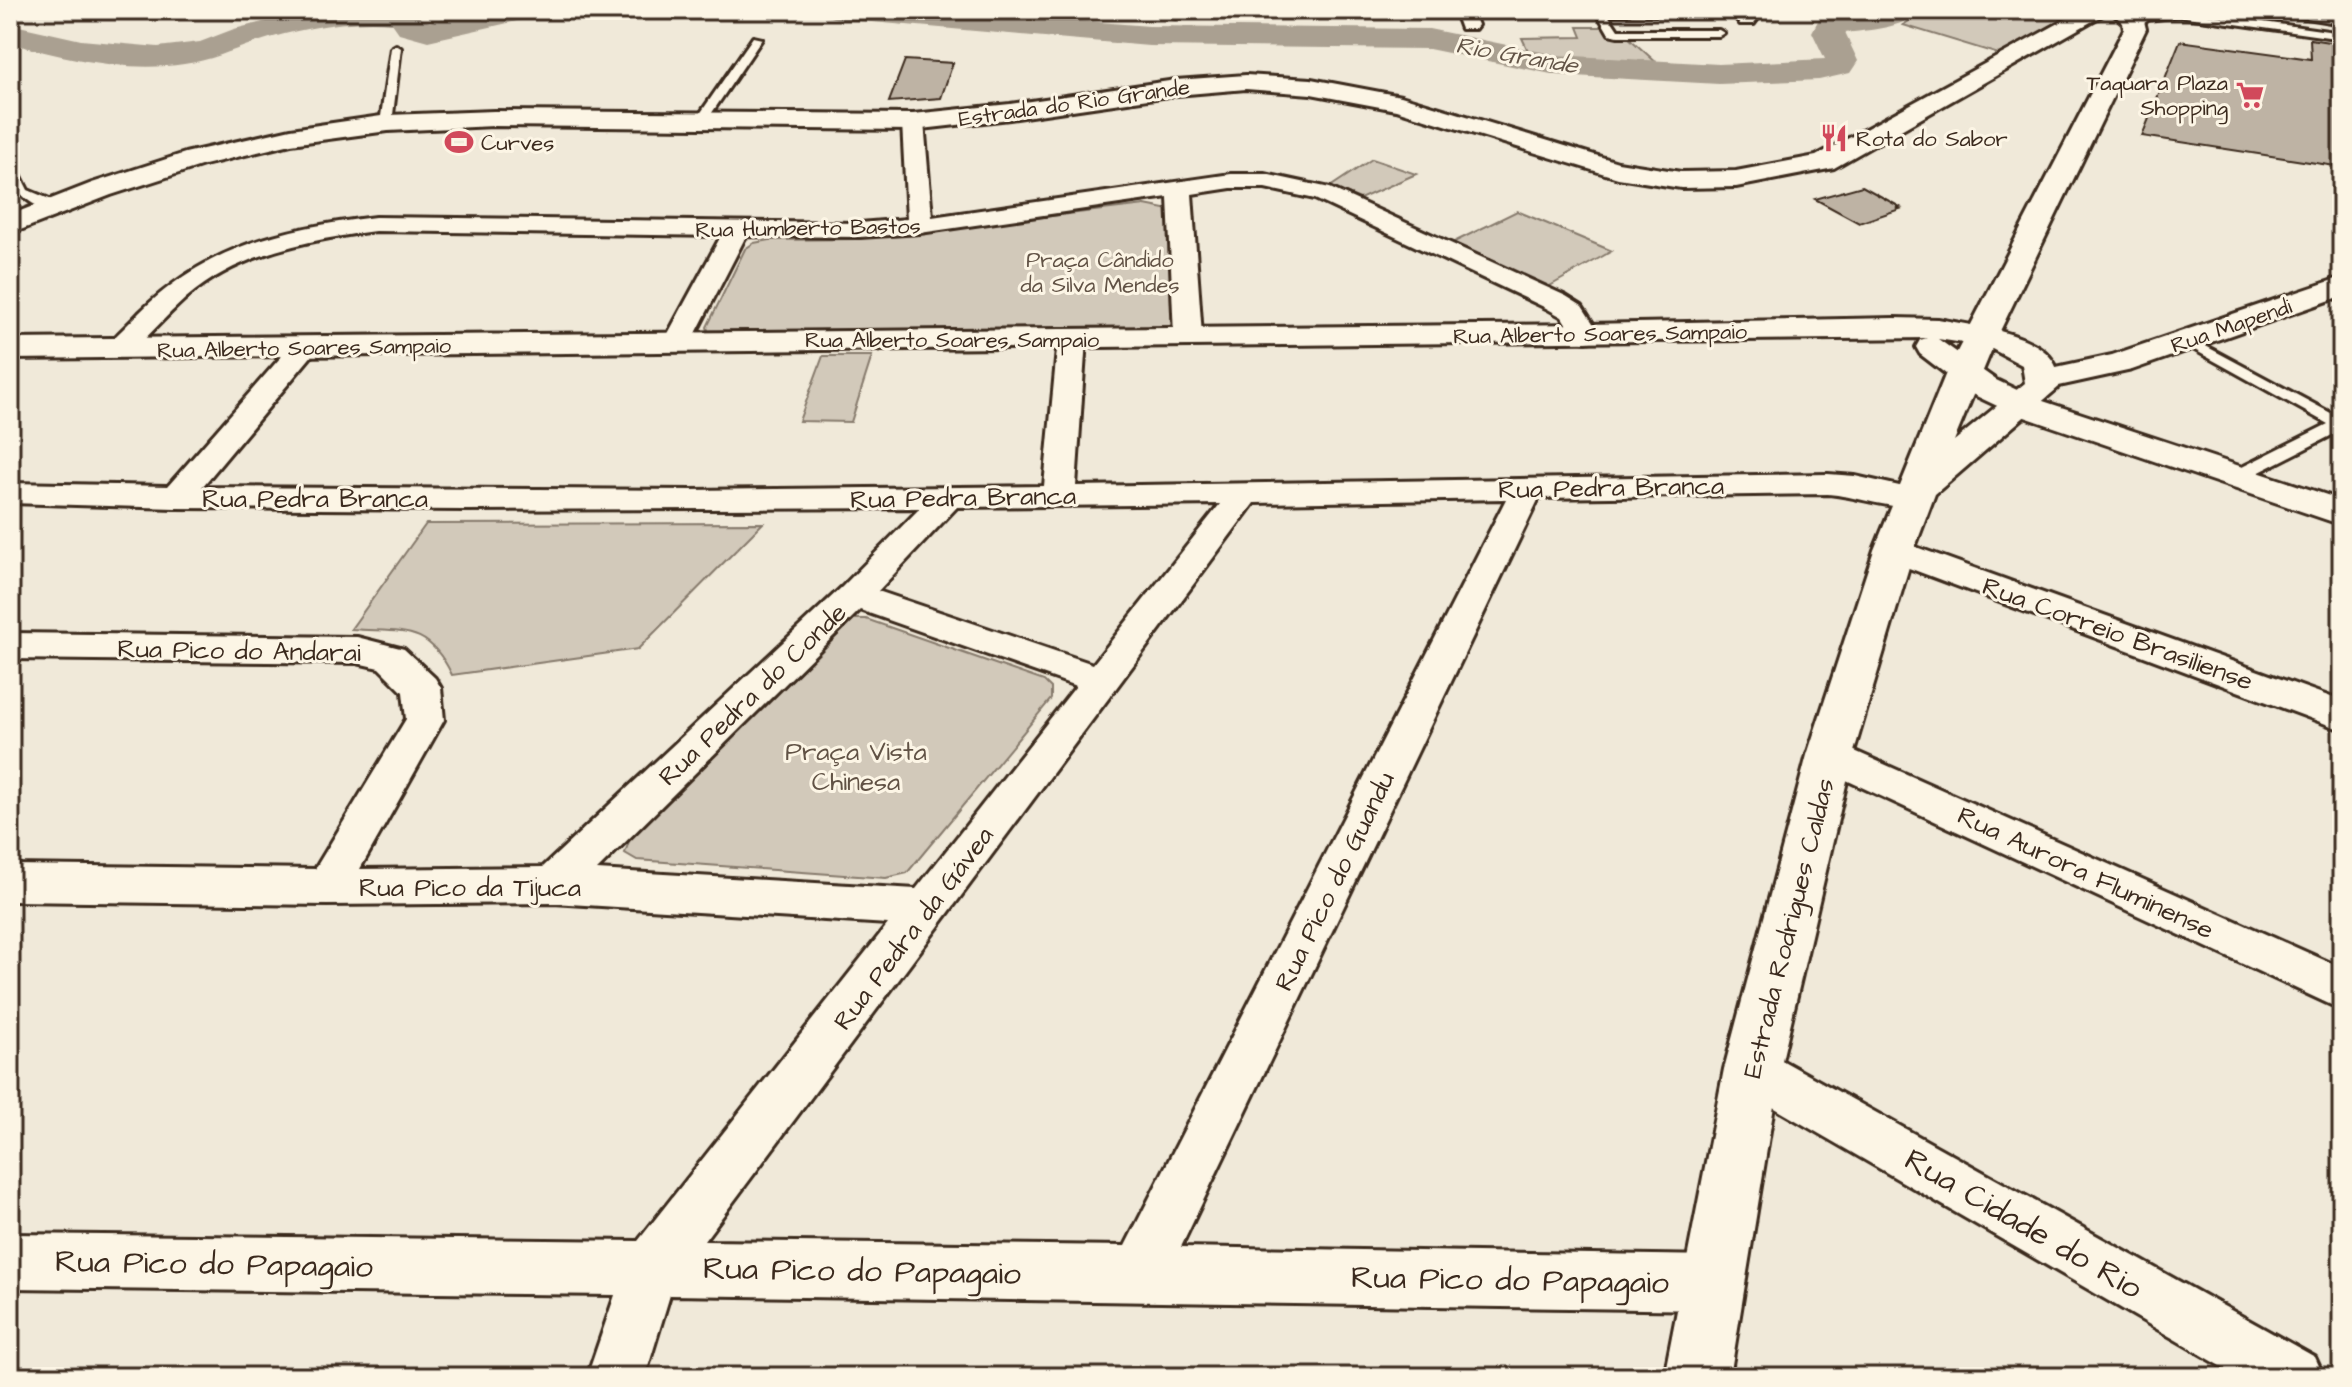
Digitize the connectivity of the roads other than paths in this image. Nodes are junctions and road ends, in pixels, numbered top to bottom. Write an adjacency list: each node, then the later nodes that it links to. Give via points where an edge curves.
1 (2099, 10): 13 (main road, Estrada do Rio Grande, via 1825,162 1732,180 1666,178 1575,162 1414,107 1290,84 1179,87)
2 (2262, 10): 7 (lane)
3 (1600, 11): 5 (lane); 8 (lane, via 1618,33)
4 (2190, 12): 6 (lane); 9 (lane)
5 (1743, 15)
6 (2128, 18): 26 (main road, Estrada Rodrigues Caldas)
7 (2342, 21)
8 (1719, 33)
9 (2342, 36)
10 (757, 39): 12 (lane)
11 (396, 48): 14 (lane)
12 (701, 121): 13 (main road, Estrada do Rio Grande); 14 (main road, Estrada do Rio Grande)
13 (913, 122): 20 (street)
14 (386, 123): 18 (main road, Estrada do Rio Grande, via 240,147)
15 (10, 166): 17 (lane)
16 (1180, 189): 20 (street, Rua Humberto Bastos); 24 (street, Rua Humberto Bastos, via 1265,181 1322,193 1556,302 1572,312); 25 (street)
17 (15, 190): 18 (lane)
18 (54, 206): 19 (main road, Estrada do Rio Grande)
19 (10, 225)
20 (920, 226): 21 (street, Rua Humberto Bastos)
21 (736, 231): 29 (street); 32 (street, Rua Humberto Bastos, via 375,224 324,231 276,243 204,274)
22 (2342, 286): 28 (main road, Rua Mapendi)
23 (1894, 328): 24 (main road, Rua Alberto Soares Sampaio); 26 (main road, Rua Alberto Soares Sampaio); 33 (main road, Rua Alberto Soares Sampaio, via 1930,346)
24 (1586, 334): 25 (main road, Rua Alberto Soares Sampaio)
25 (1188, 336): 27 (main road, Rua Alberto Soares Sampaio)
26 (1982, 336): 33 (main road, Estrada Rodrigues Caldas); 34 (main road, via 2014,345)
27 (1072, 339): 29 (main road, Rua Alberto Soares Sampaio); 39 (street)
28 (2187, 340): 34 (main road, Rua Mapendi, via 2120,363); 35 (lane, via 2337,423)
29 (678, 341): 30 (main road, Rua Alberto Soares Sampaio)
30 (305, 347): 32 (main road, Rua Alberto Soares Sampaio); 41 (street)
31 (10, 349): 32 (main road, Rua Alberto Soares Sampaio)
32 (119, 349)
33 (1963, 373): 34 (main road, Rua Alberto Soares Sampaio); 38 (main road, Estrada Rodrigues Caldas)
34 (2034, 383): 35 (main road, via 2090,429); 38 (main road, Estrada Rodrigues Caldas)
35 (2234, 478): 43 (main road)
36 (1528, 488): 38 (street, Rua Pedra Branca, via 1828,484); 40 (street, Rua Pedra Branca); 58 (street, Rua Pico do Guandu)
37 (10, 493): 41 (street, Rua Pedra Branca)
38 (1916, 494): 44 (main road, Estrada Rodrigues Caldas)
39 (1059, 496): 40 (street, Rua Pedra Branca); 42 (street, Rua Pedra Branca)
40 (1243, 496): 47 (street, Rua Pedra da Gávea)
41 (175, 498): 42 (street, Rua Pedra Branca)
42 (947, 499): 45 (street, Rua Pedra do Conde)
43 (2342, 513)
44 (1894, 550): 48 (street, Rua Correio Brasiliense); 49 (main road, Estrada Rodrigues Caldas)
45 (854, 595): 47 (street); 51 (street, Rua Pedra do Conde)
46 (10, 646): 52 (street, Rua Pico do Andarai, via 357,650 391,658 422,688 425,720)
47 (1101, 681): 53 (street, Rua Pedra da Gávea)
48 (2342, 716)
49 (1830, 755): 54 (street, Rua Aurora Fluminense); 55 (main road, Estrada Rodrigues Caldas)
50 (10, 883): 52 (street, Rua Pico da Tijuca)
51 (553, 885): 52 (street, Rua Pico da Tijuca); 53 (street, Rua Pico da Tijuca)
52 (327, 887)
53 (929, 908): 57 (street, Rua Pedra da Gávea)
54 (2342, 990)
55 (1752, 1069): 59 (main road, Estrada Rodrigues Caldas); 62 (street, Rua Cidade do Rio)
56 (10, 1261): 57 (street, Rua Pico do Papagaio)
57 (651, 1268): 58 (street, Rua Pico do Papagaio); 60 (street, Rua Pedra da Gávea)
58 (1140, 1273): 59 (street, Rua Pico do Papagaio)
59 (1714, 1283): 61 (main road, Estrada Rodrigues Caldas)
60 (616, 1377)
61 (1697, 1377)
62 (2295, 1377)

